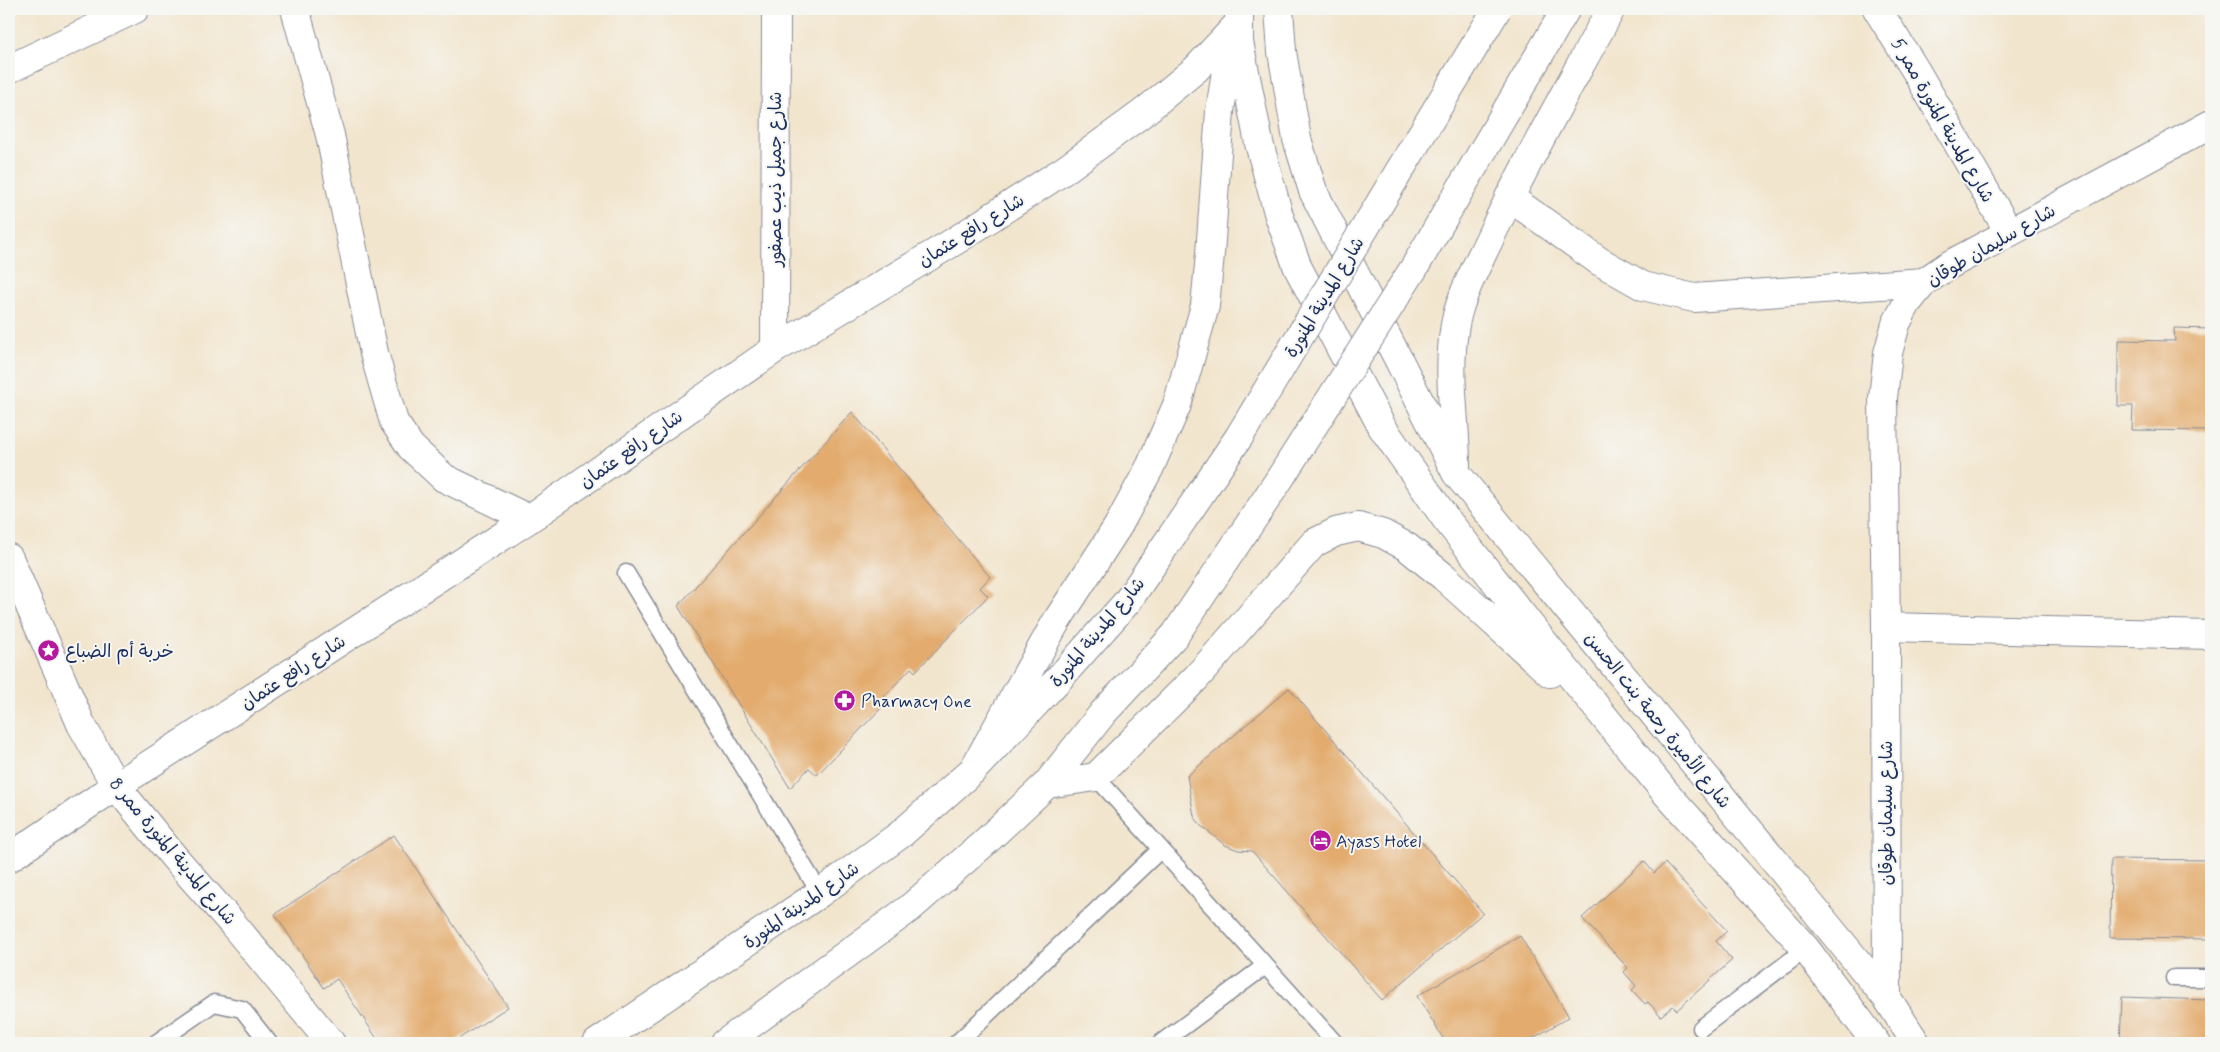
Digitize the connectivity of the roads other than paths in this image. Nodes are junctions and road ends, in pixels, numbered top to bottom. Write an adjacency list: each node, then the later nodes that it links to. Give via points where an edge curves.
1 (135, 9): 10 (street)
2 (295, 9): 17 (street, via 330,135 374,353 394,422 411,446 444,478)
3 (776, 9): 15 (street, شارع جميل ذيب عصفور)
4 (1279, 9): 16 (street, شارع الأميرة رحمة بنت الحسن, via 1282,52 1298,139 1313,191)
5 (1497, 9): 22 (street, شارع المدينة المنورة, bridge, via 1239,437 1127,602)
6 (1566, 9): 24 (street, bridge, via 1414,268 1277,483 1175,635 1104,713)
7 (1611, 9): 12 (street)
8 (1878, 9): 13 (street, شارع المدينة المنورة ممر 5)
9 (1239, 25): 15 (street, شارع رافع عثمان, via 1196,69 1066,169 955,241); 22 (street, via 1226,72 1220,111 1204,306 1177,405 1150,467 1127,509 1056,622); 26 (street, شارع الأميرة رحمة بنت الحسن, via 1259,143 1282,225 1298,268 1382,427 1446,519)
10 (9, 69)
11 (2211, 124): 13 (street, شارع سليمان طوقان)
12 (1509, 198): 14 (street, via 1600,261 1644,286 1694,298); 16 (street, via 1463,296 1454,330 1451,374)
13 (2009, 232): 14 (street, شارع سليمان طوقان)
14 (1924, 282): 20 (street, شارع سليمان طوقان, via 1907,302 1888,352 1883,398)
15 (775, 349): 17 (street, شارع رافع عثمان)
16 (1456, 473): 34 (street, شارع الأميرة رحمة بنت الحسن)
17 (529, 520): 25 (street, شارع رافع عثمان)
18 (9, 558): 25 (street, شارع المدينة المنورة ممر 8, via 81,724)
19 (626, 573): 29 (lane)
20 (1886, 627): 21 (street); 34 (street, شارع سليمان طوقان)
21 (2211, 635)
22 (973, 770): 29 (street, شارع المدينة المنورة, via 901,834)
23 (1096, 778): 24 (street); 26 (street, via 1196,678 1314,543 1336,532 1358,527 1383,534 1407,547 1444,577 1537,659); 27 (lane)
24 (1047, 784): 40 (street, via 910,908)
25 (116, 786): 28 (street, شارع رافع عثمان); 38 (street, شارع المدينة المنورة ممر 8)
26 (1666, 793): 30 (street, شارع الأميرة رحمة بنت الحسن)
27 (1160, 849): 31 (lane); 41 (lane)
28 (9, 858)
29 (820, 893): 39 (street, شارع المدينة المنورة)
30 (1806, 949): 35 (lane); 44 (street, شارع الأميرة رحمة بنت الحسن)
31 (1265, 966): 42 (lane); 43 (lane)
32 (2174, 978): 33 (lane)
33 (2211, 978)
34 (1887, 998): 45 (street, شارع الأميرة رحمة بنت الحسن)
35 (1701, 1028)
36 (156, 1043): 37 (lane, via 214,1003 242,1009)
37 (269, 1043)
38 (331, 1043)
39 (597, 1043)
40 (724, 1043)
41 (957, 1043)
42 (1161, 1043)
43 (1335, 1043)
44 (1876, 1043)
45 (1916, 1043)

